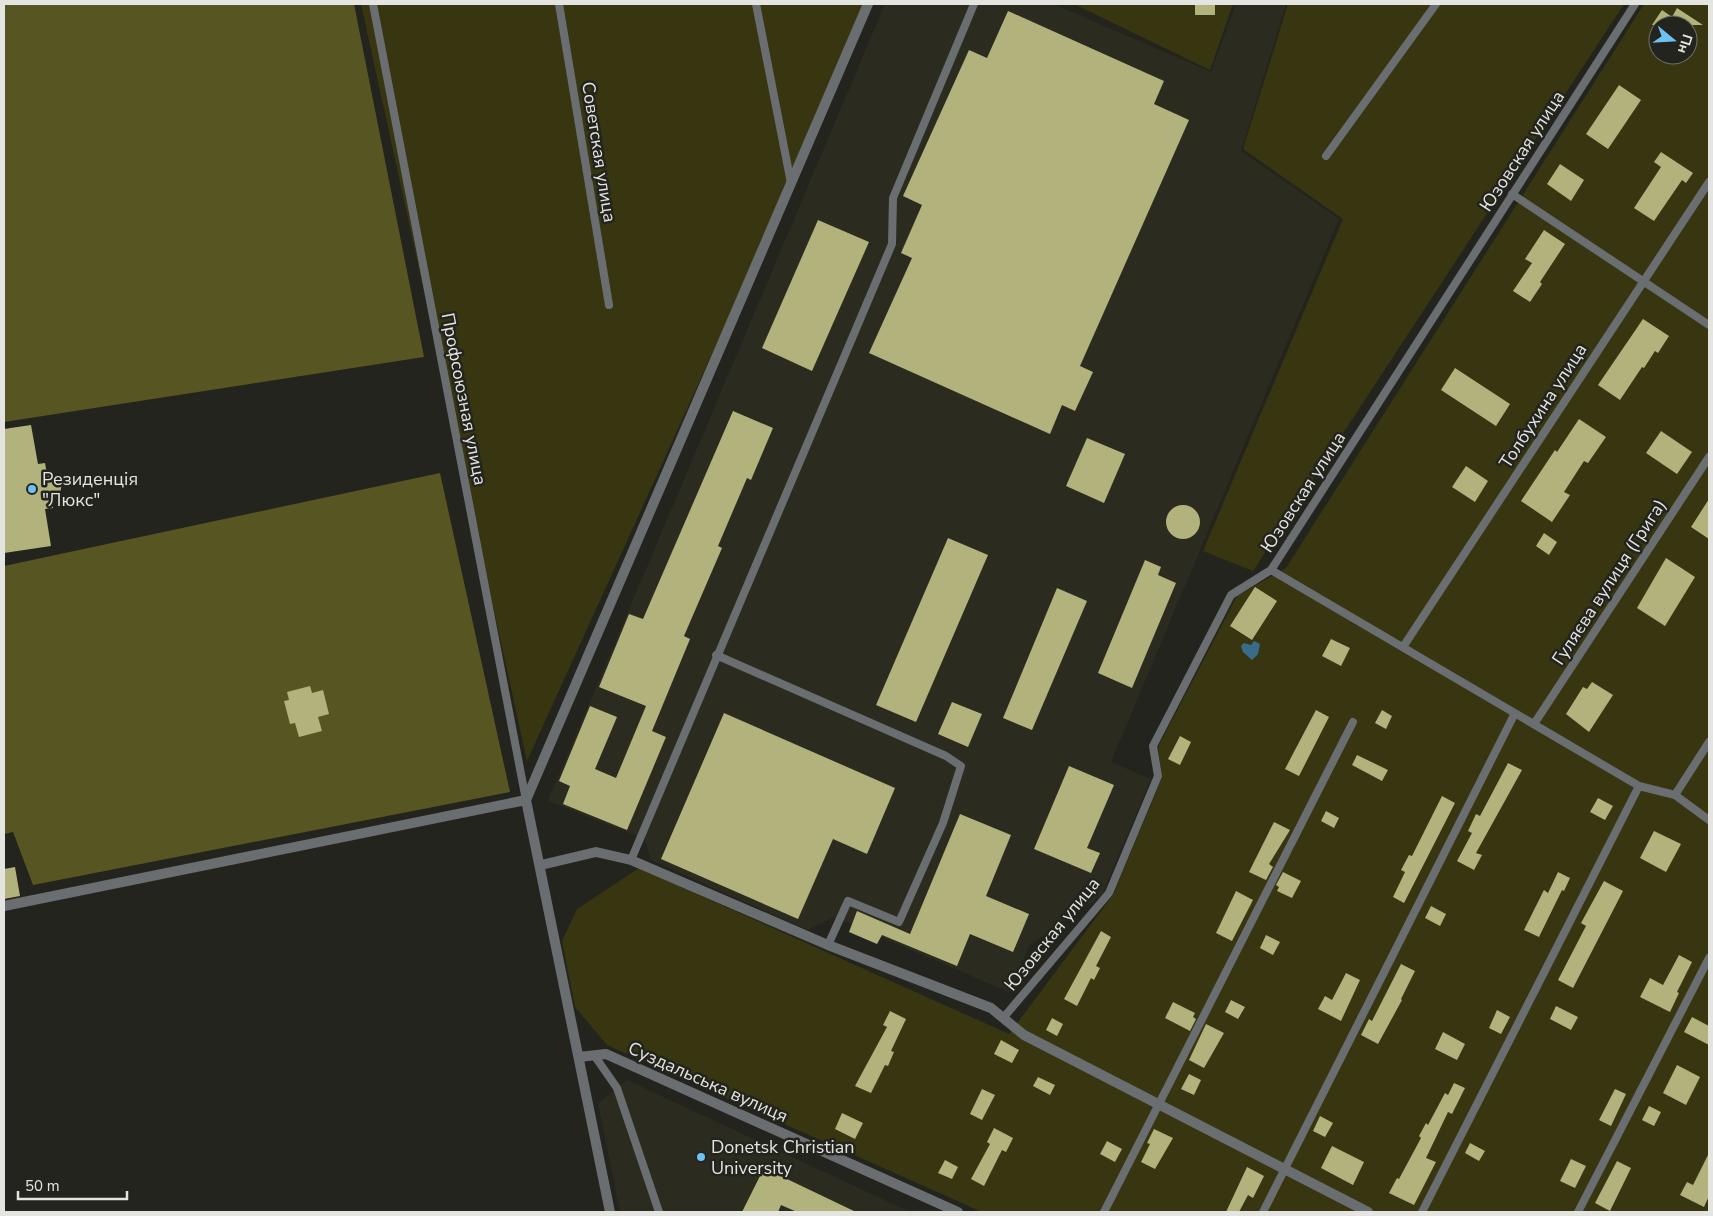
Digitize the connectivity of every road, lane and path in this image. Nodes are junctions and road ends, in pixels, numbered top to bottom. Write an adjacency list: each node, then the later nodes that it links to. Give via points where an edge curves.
1 (373, 4): 25 (lane, Профсоюзная улица)
2 (559, 4): 13 (lane, Советская улица)
3 (756, 4): 10 (lane)
4 (868, 4): 10 (street)
5 (974, 4): 18 (lane, via 893,198 892,244)
6 (1436, 4): 8 (lane)
7 (1635, 4): 11 (lane, Юзовская улица)
8 (1326, 156)
9 (1709, 182): 12 (lane, Толбухина улица)
10 (792, 184): 25 (street)
11 (1512, 194): 12 (lane); 16 (lane, Юзовская улица)
12 (1643, 281): 14 (lane); 17 (lane, Толбухина улица)
13 (609, 305)
14 (1709, 324)
15 (1709, 457): 21 (lane, Гуляєва вулиця (Грига))
16 (1271, 570): 17 (lane); 32 (lane, Юзовская улица, via 1231,594 1153,746 1158,776 1109,893)
17 (1403, 647): 19 (lane)
18 (716, 655): 27 (lane); 30 (lane, via 946,756 961,766 943,823 899,922 848,901)
19 (1515, 713): 21 (lane); 36 (lane)
20 (1353, 722): 35 (lane)
21 (1534, 724): 23 (lane)
22 (1709, 742): 24 (lane)
23 (1639, 786): 24 (lane); 43 (lane)
24 (1675, 795): 26 (lane)
25 (526, 800): 28 (street); 29 (street)
26 (1709, 820)
27 (631, 860): 28 (street, via 596,852); 30 (street)
28 (540, 865): 34 (street)
29 (4, 906)
30 (828, 946): 32 (street, via 991,1008)
31 (1709, 958): 44 (lane)
32 (1004, 1017): 35 (street, via 1024,1035)
33 (594, 1055): 34 (street, Суздальська вулиця); 38 (lane, via 617,1088); 39 (street, Суздальська вулиця, via 606,1054)
34 (579, 1057): 37 (street)
35 (1159, 1105): 36 (street); 40 (lane)
36 (1285, 1170): 41 (lane); 42 (street)
37 (610, 1212)
38 (660, 1212)
39 (958, 1212)
40 (1104, 1212)
41 (1263, 1212)
42 (1368, 1212)
43 (1422, 1212)
44 (1578, 1212)

